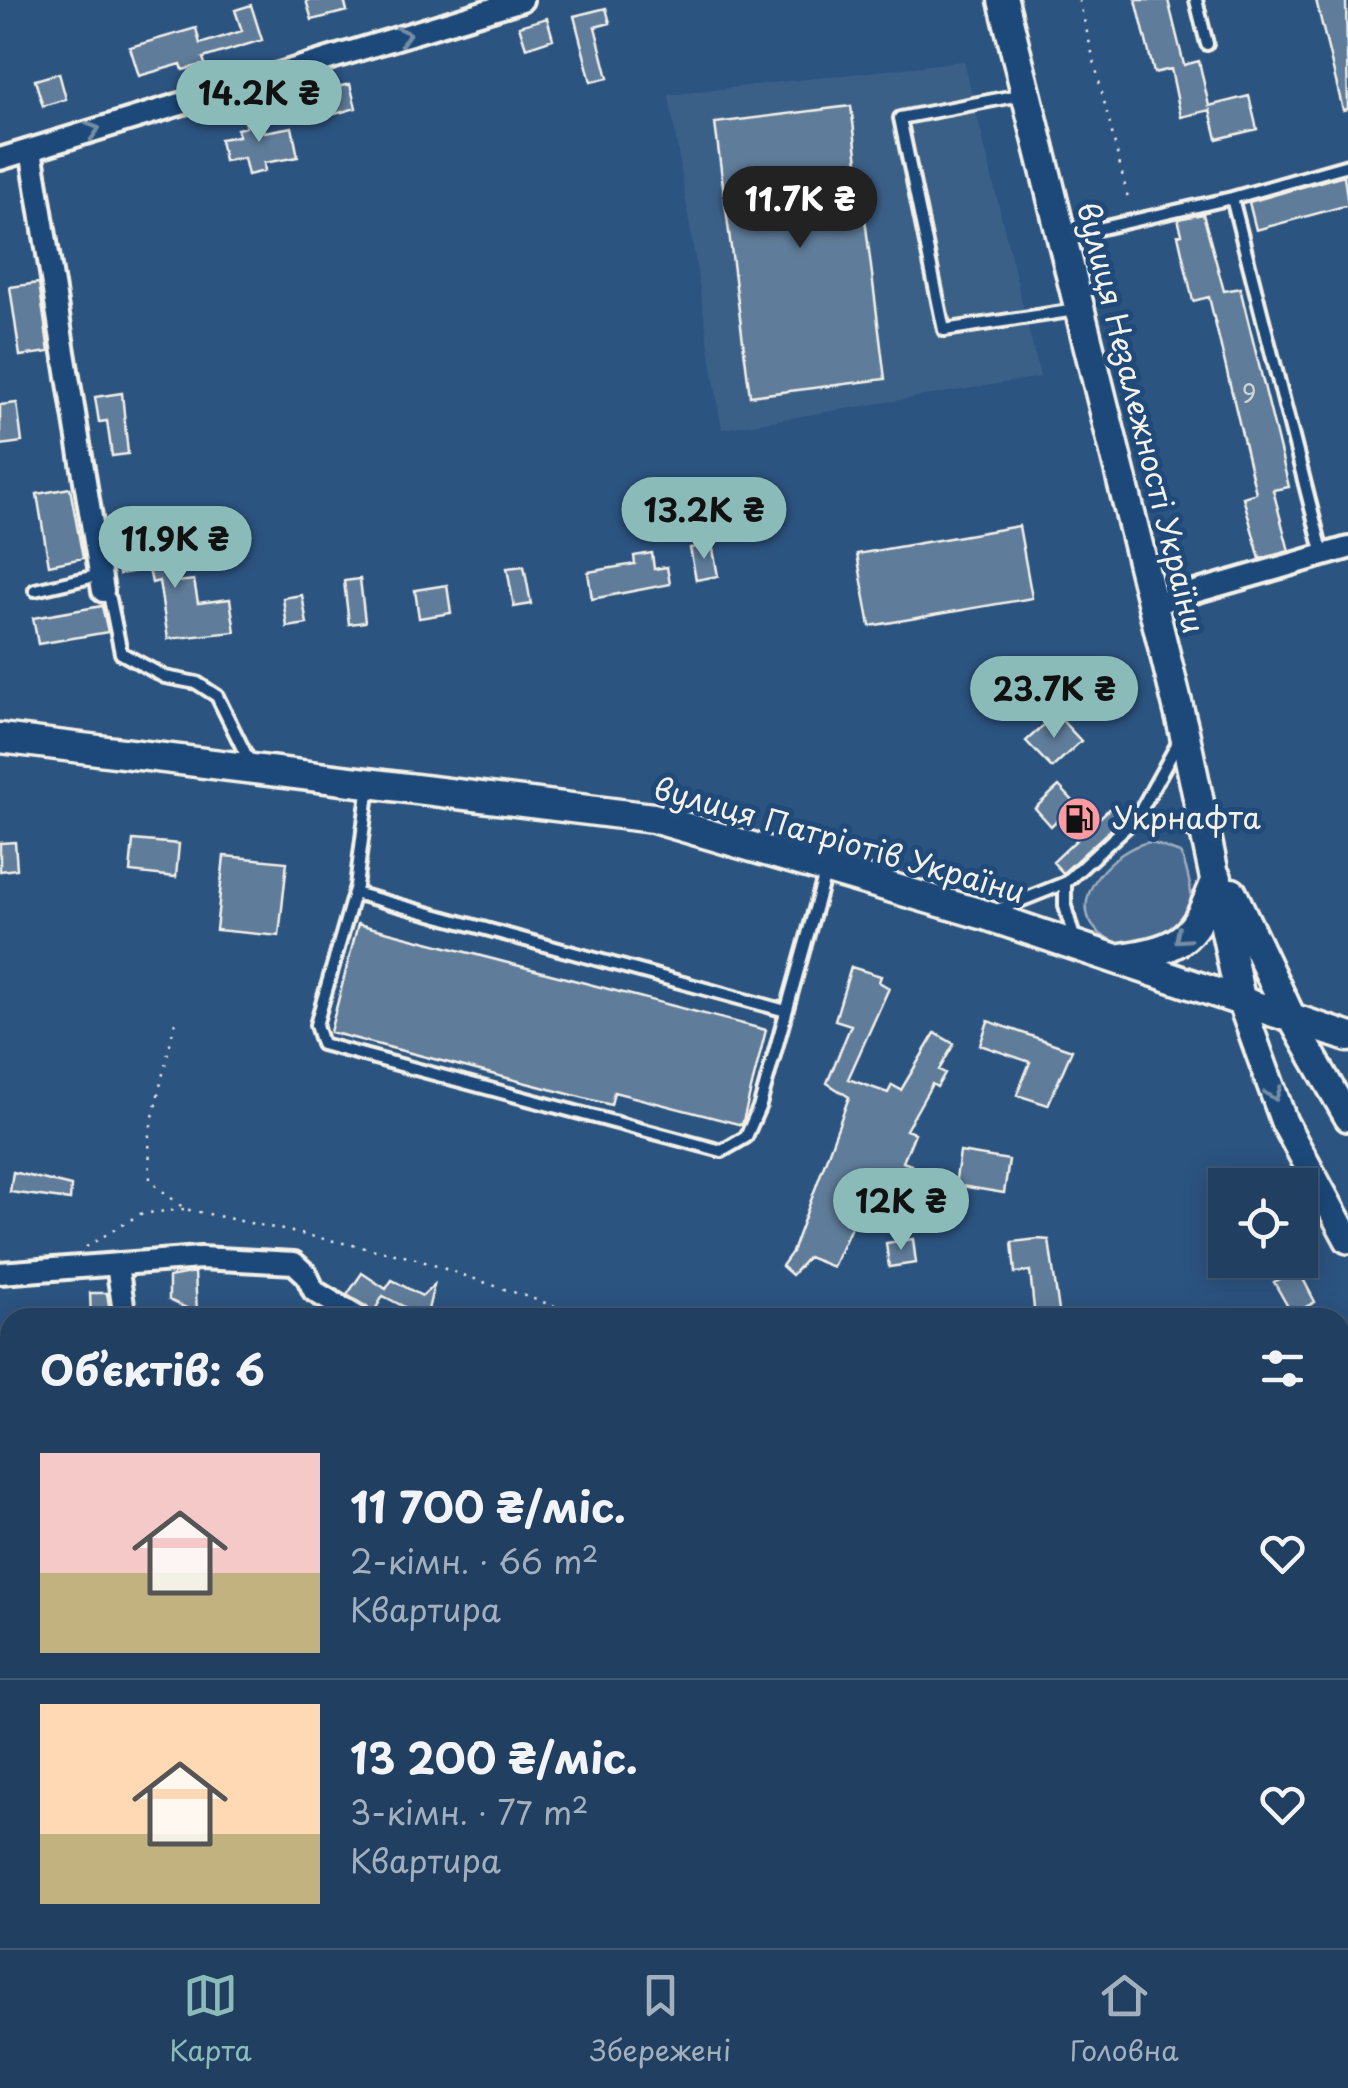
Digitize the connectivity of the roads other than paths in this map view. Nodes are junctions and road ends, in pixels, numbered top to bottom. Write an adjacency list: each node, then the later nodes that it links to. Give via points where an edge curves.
1 (522, 0): 6 (street, one-way to 1)
2 (1003, 0): 5 (main road, вулиця Незалежності України)
3 (1196, 0): 4 (lane)
4 (1207, 44)
5 (1026, 94): 10 (main road, вулиця Незалежності України); 11 (lane, via 900,118 944,330)
6 (31, 150): 7 (street); 14 (street)
7 (0, 159)
8 (1348, 165): 9 (lane)
9 (1232, 198): 10 (lane); 13 (lane)
10 (1062, 237): 11 (main road, вулиця Незалежності України)
11 (1080, 309): 16 (main road, вулиця Незалежності України)
12 (1348, 548): 13 (street)
13 (1323, 556): 16 (street)
14 (102, 583): 15 (lane); 19 (lane, via 121,653 217,696)
15 (34, 590)
16 (1153, 604): 17 (main road, вулиця Незалежності України)
17 (1184, 731): 21 (lane); 22 (main road, вулиця Незалежності України)
18 (0, 738): 19 (main road, вулиця Патріотів України)
19 (253, 769): 20 (main road, вулиця Патріотів України)
20 (370, 783): 23 (main road, вулиця Патріотів України, via 653,818); 25 (lane)
21 (1138, 817): 22 (lane, via 1170,822); 24 (lane)
22 (1213, 856): 28 (main road, one-way to 28, via 1205,912 1184,940 1162,952); 29 (main road, вулиця Незалежності України); 31 (main road, вулиця Незалежності України)
23 (826, 869): 26 (main road, вулиця Патріотів України); 30 (lane)
24 (1066, 883): 26 (lane); 27 (lane, via 1064,906)
25 (354, 893): 30 (lane); 30 (lane, via 316,1025 322,1044 722,1151 746,1137)
26 (985, 915): 27 (main road, вулиця Патріотів України)
27 (1077, 947): 28 (main road, вулиця Патріотів України)
28 (1114, 960): 29 (main road, вулиця Патріотів України)
29 (1242, 1002): 31 (main road, вулиця Патріотів України); 34 (street, вулиця Незалежності України, one-way to 34, via 1284,1122)
30 (786, 1011)
31 (1290, 1018): 32 (main road, вулиця Патріотів України); 33 (street, вулиця Незалежності України)
32 (1348, 1037)
33 (1348, 1118)
34 (1348, 1240)
35 (118, 1265): 36 (street); 37 (street); 38 (street, via 200,1258 294,1263 314,1291)
36 (0, 1273)
37 (124, 1308)
38 (342, 1308)

